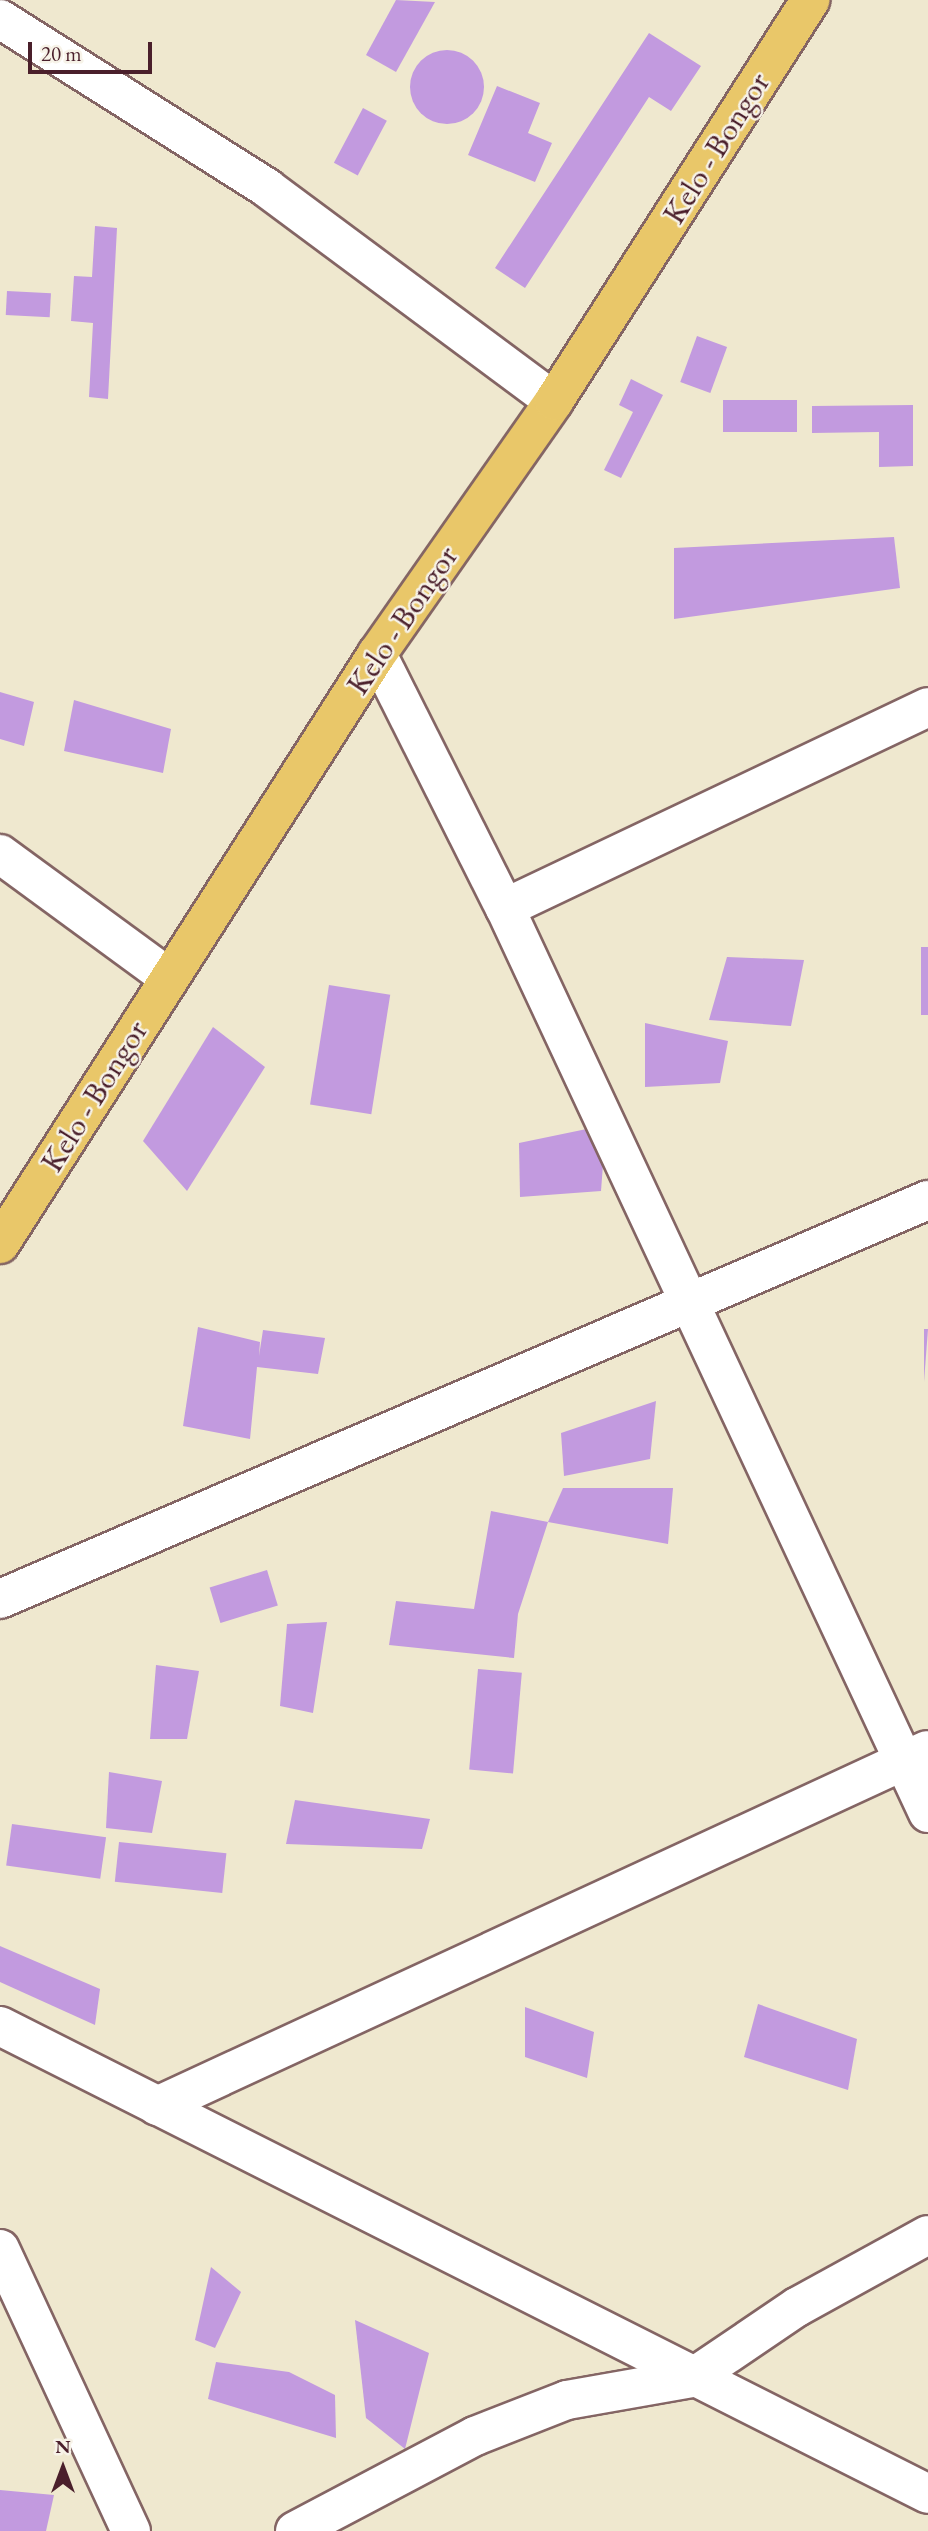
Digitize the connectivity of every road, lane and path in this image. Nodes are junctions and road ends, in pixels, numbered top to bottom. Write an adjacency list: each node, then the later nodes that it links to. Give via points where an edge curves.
1 (810, 0): 3 (highway, Kelo - Bongor)
2 (0, 19): 3 (street, via 267,188)
3 (554, 401): 4 (highway, Kelo - Bongor)
4 (377, 654): 7 (street); 8 (highway, Kelo - Bongor)
5 (928, 707): 7 (street)
6 (0, 854): 8 (street)
7 (505, 908): 11 (street)
8 (169, 977): 10 (highway, Kelo - Bongor)
9 (928, 1200): 11 (street)
10 (0, 1244)
11 (691, 1307): 12 (street); 13 (street)
12 (0, 1599)
13 (916, 1755): 14 (street); 16 (street)
14 (928, 1813)
15 (0, 2025): 16 (street)
16 (157, 2106): 19 (street)
17 (928, 2235): 19 (street, via 797,2307)
18 (0, 2249): 21 (street)
19 (692, 2378): 20 (street); 22 (street, via 567,2400 475,2437)
20 (928, 2494)
21 (131, 2531)
22 (295, 2531)

